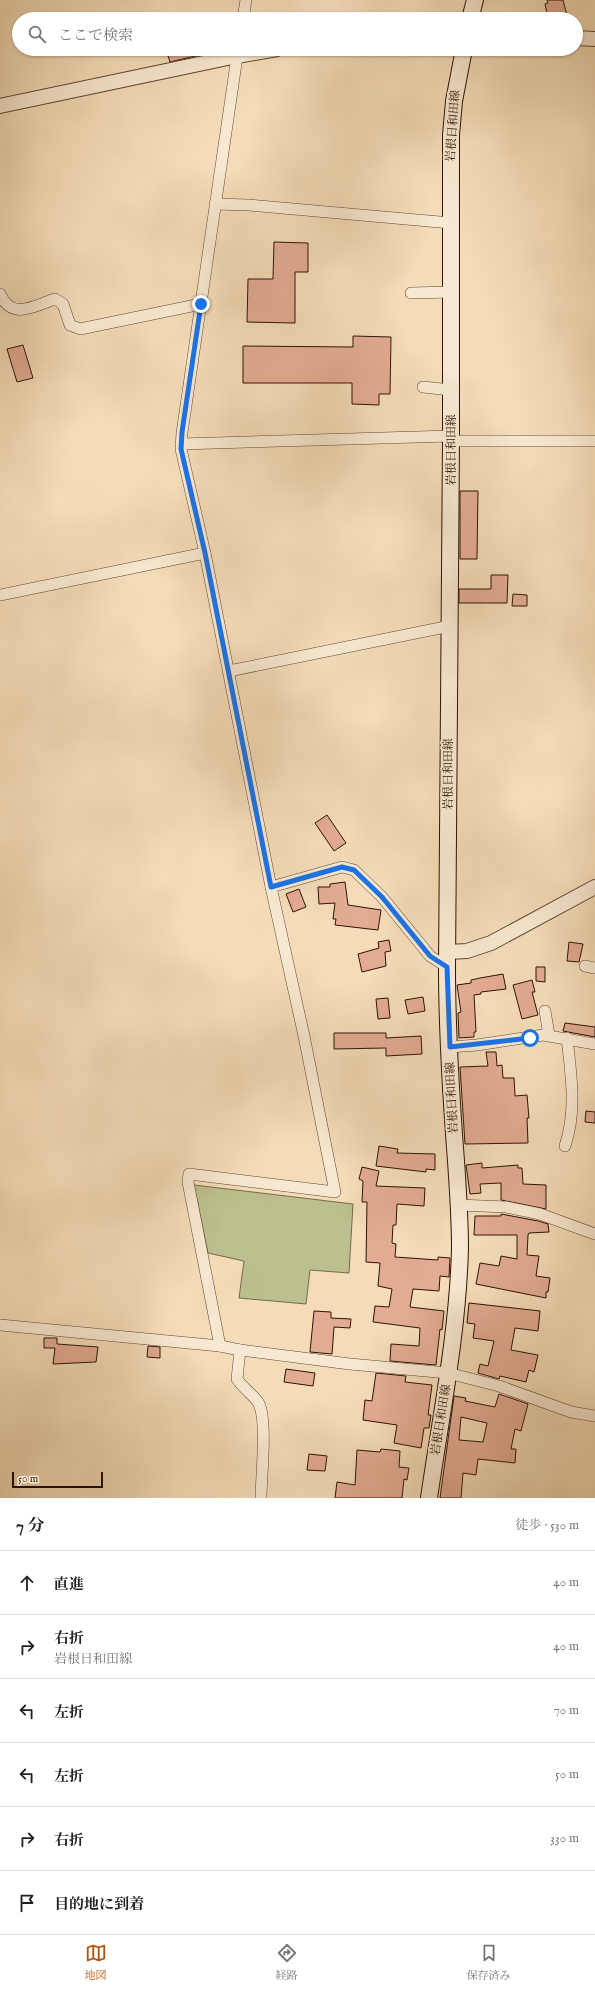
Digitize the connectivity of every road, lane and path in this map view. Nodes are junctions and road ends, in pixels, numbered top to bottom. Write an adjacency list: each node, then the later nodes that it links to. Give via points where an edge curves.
1 (246, 0): 3 (street)
2 (475, 0): 4 (main road)
3 (244, 12)
4 (472, 12)
5 (583, 38): 6 (street)
6 (595, 39)
7 (220, 56): 10 (street)
8 (237, 56): 11 (street)
9 (463, 56): 12 (main road, 岩根日和田線, via 451,135)
10 (0, 106)
11 (215, 204): 12 (street); 16 (street)
12 (451, 223): 13 (main road, 岩根日和田線)
13 (451, 292): 14 (street); 18 (main road, 岩根日和田線)
14 (411, 293)
15 (0, 294): 16 (street, via 4,302 15,310 23,310 55,299 63,304 70,325 80,329)
16 (201, 304): 21 (street)
17 (423, 387): 18 (street)
18 (451, 390): 19 (main road, 岩根日和田線)
19 (451, 438): 20 (street); 21 (street); 24 (main road, 岩根日和田線)
20 (595, 441)
21 (181, 444): 22 (street)
22 (205, 553): 23 (street); 25 (street)
23 (0, 595)
24 (450, 626): 25 (street); 28 (main road, 岩根日和田線)
25 (229, 671): 26 (street)
26 (271, 887): 28 (street, via 342,867 354,870 382,897 430,956); 38 (street, via 335,1192 189,1174 188,1182)
27 (595, 887): 28 (street, via 491,943)
28 (447, 959): 33 (main road, 岩根日和田線)
29 (545, 1011): 30 (street)
30 (549, 1035): 31 (street); 33 (street)
31 (567, 1038): 32 (street); 34 (street, via 573,1096 570,1133)
32 (595, 1044)
33 (450, 1047): 35 (main road, 岩根日和田線)
34 (565, 1146)
35 (459, 1205): 36 (street, via 513,1208 547,1216); 40 (main road, 岩根日和田線, via 458,1292)
36 (595, 1234)
37 (0, 1325): 38 (street)
38 (220, 1346): 39 (street)
39 (240, 1350): 40 (street); 42 (street, via 237,1379 258,1402 262,1416)
40 (448, 1373): 41 (street, via 499,1386 571,1412); 43 (main road, 岩根日和田線)
41 (595, 1416)
42 (261, 1498)
43 (429, 1498)

